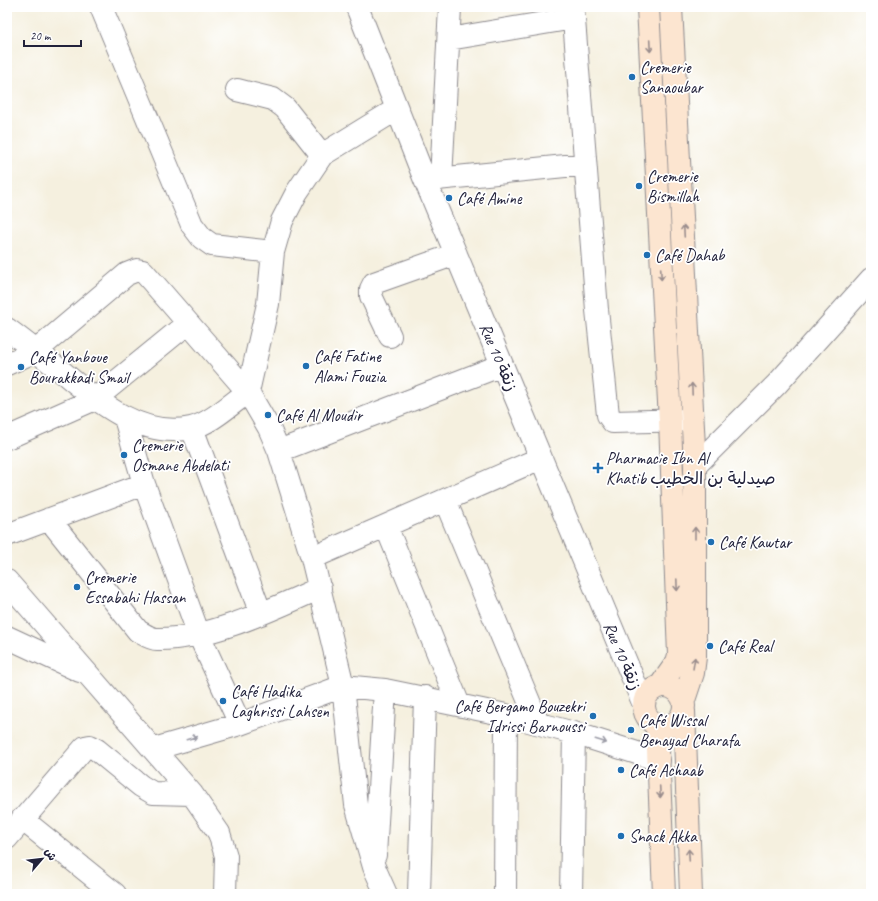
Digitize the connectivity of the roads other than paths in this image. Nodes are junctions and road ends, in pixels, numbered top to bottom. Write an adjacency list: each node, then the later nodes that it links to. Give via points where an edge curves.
1 (102, 7): 13 (street, via 192,225 202,238 212,245)
2 (358, 7): 9 (street, Rue 10 زنقة)
3 (450, 7): 7 (street)
4 (648, 7): 26 (main road, one-way to 26)
5 (671, 7): 25 (main road, one-way to 5)
6 (573, 12): 7 (street); 11 (street)
7 (449, 39): 12 (street)
8 (237, 90): 10 (street, via 273,99 285,108)
9 (397, 109): 10 (street); 12 (street, Rue 10 زنقة)
10 (322, 155): 13 (street, via 297,192 282,221)
11 (585, 164): 12 (street); 26 (street, via 608,415 613,422)
12 (433, 180): 14 (street, Rue 10 زنقة)
13 (273, 252): 22 (street, via 268,304)
14 (456, 254): 18 (street, via 374,283 370,296); 21 (street, Rue 10 زنقة)
15 (871, 279): 31 (street, via 777,384)
16 (188, 323): 19 (street, via 143,271 137,270 127,274); 22 (street); 23 (street)
17 (7, 329): 19 (street)
18 (390, 336)
19 (36, 351): 20 (street); 23 (street)
20 (7, 364)
21 (502, 365): 29 (street); 30 (street, Rue 10 زنقة)
22 (248, 392): 27 (street, via 212,418); 29 (street)
23 (95, 399): 24 (street); 28 (street)
24 (125, 418): 27 (street, via 160,429); 32 (street)
25 (693, 420): 26 (street); 31 (main road)
26 (670, 421): 45 (main road, one-way to 45, via 679,655)
27 (192, 428): 40 (street)
28 (7, 438)
29 (279, 451): 37 (street)
30 (541, 458): 33 (street); 49 (street, Rue 10 زنقة)
31 (696, 466): 50 (main road, one-way to 31, via 695,658)
32 (144, 484): 34 (street); 41 (street)
33 (446, 500): 35 (street); 52 (street)
34 (49, 519): 36 (street); 41 (street, via 138,630 156,639)
35 (386, 526): 37 (street); 48 (street)
36 (7, 535)
37 (312, 558): 39 (street)
38 (7, 581): 43 (street)
39 (320, 588): 40 (street); 44 (street)
40 (261, 614): 41 (street)
41 (199, 634): 53 (street)
42 (7, 637): 43 (street)
43 (87, 674): 56 (street)
44 (343, 686): 46 (street); 53 (street); 61 (street, via 356,805)
45 (660, 686): 49 (main road, via 649,692); 50 (main road, via 675,689)
46 (385, 690): 47 (street); 61 (street)
47 (425, 698): 48 (street); 65 (street)
48 (459, 705): 51 (street)
49 (644, 705): 54 (main road, via 648,719)
50 (684, 706): 54 (main road, via 677,723); 69 (main road, one-way to 50)
51 (506, 715): 52 (street); 66 (street)
52 (538, 723): 55 (street)
53 (240, 724): 56 (street, one-way to 53)
54 (657, 726): 57 (main road)
55 (574, 733): 57 (street, one-way to 57); 67 (street)
56 (154, 749): 58 (street)
57 (659, 760): 68 (main road, one-way to 68)
58 (192, 794): 59 (street, via 153,793 90,746 85,747 76,756); 63 (street, via 219,833 224,848)
59 (22, 819): 60 (street); 62 (street)
60 (7, 838)
61 (374, 868): 64 (street)
62 (116, 894)
63 (225, 894)
64 (386, 894)
65 (419, 894)
66 (504, 894)
67 (571, 894)
68 (664, 894)
69 (691, 894)

